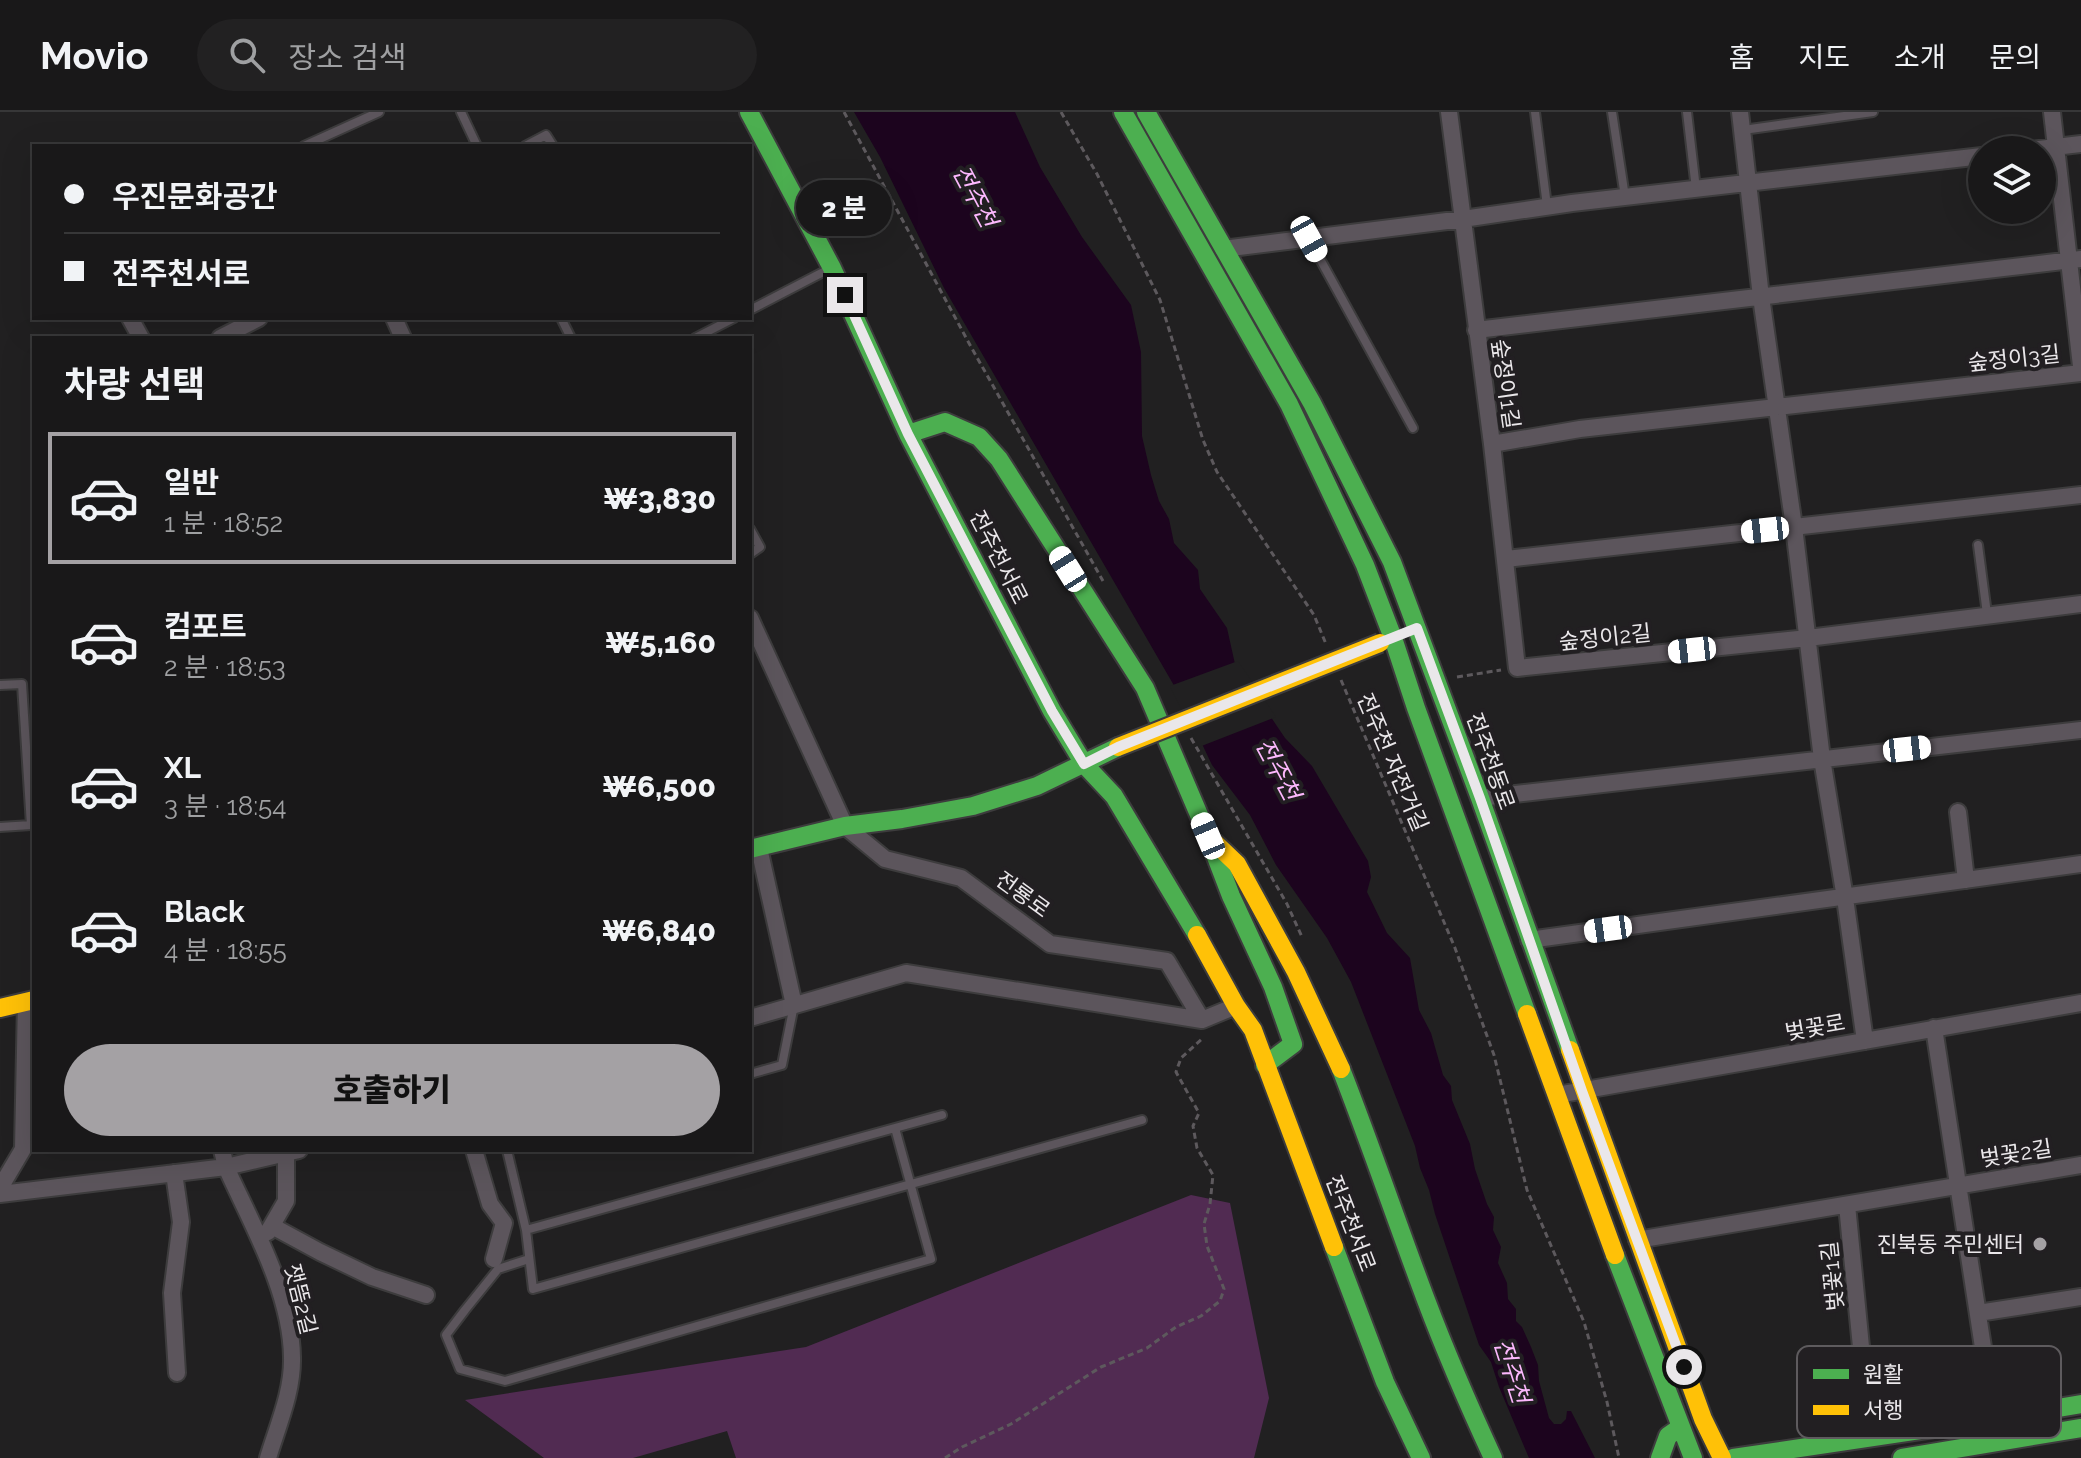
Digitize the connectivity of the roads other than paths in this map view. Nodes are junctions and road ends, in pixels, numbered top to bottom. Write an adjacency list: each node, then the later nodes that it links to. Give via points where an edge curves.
1 (379, 112): 15 (lane)
2 (461, 112): 16 (lane)
3 (749, 112): 30 (street, 전주천서로)
4 (1123, 112): 55 (street, via 1289,404 1365,565)
5 (1146, 112): 28 (street, 전주천동로)
6 (1449, 112): 26 (street, 숲정이1길)
7 (1535, 112): 25 (lane)
8 (1612, 112): 24 (lane)
9 (1687, 112): 23 (lane)
10 (1740, 112): 13 (street)
11 (1873, 112): 13 (lane)
12 (2052, 112): 14 (street, 숲정이3길)
13 (1743, 130): 22 (street)
14 (2055, 136)
15 (308, 144)
16 (476, 144)
17 (529, 144): 18 (lane, via 546,135)
18 (552, 144)
19 (2081, 144): 20 (street)
20 (2056, 147): 29 (street, 숲정이3길)
21 (1968, 157): 22 (street)
22 (1749, 182): 23 (street); 31 (street)
23 (1696, 189): 24 (street)
24 (1625, 197): 25 (street)
25 (1547, 207): 26 (street)
26 (1463, 219): 27 (street); 35 (street, 숲정이1길)
27 (1309, 239): 28 (street); 41 (lane)
28 (1223, 249): 53 (street, 전주천동로, via 1312,403 1392,562)
29 (2075, 260): 31 (street); 38 (street, 숲정이3길)
30 (832, 268): 32 (lane); 42 (street, 전주천서로)
31 (1761, 297): 35 (street, 숲정이1길); 40 (street)
32 (752, 309)
33 (255, 320): 36 (street)
34 (730, 320): 37 (lane)
35 (1476, 330): 43 (street, 숲정이1길)
36 (224, 336)
37 (699, 336)
38 (2081, 366)
39 (2081, 373): 40 (street, 숲정이3길)
40 (1776, 407): 43 (street, 숲정이1길); 45 (street)
41 (1413, 428)
42 (908, 434): 60 (street, 전주천서로); 67 (street, via 945,422 979,437 999,459 1145,688)
43 (1492, 444): 49 (street, 숲정이1길)
44 (2081, 495): 45 (street)
45 (1794, 527): 49 (street); 54 (street)
46 (752, 533): 48 (lane, via 760,547)
47 (1978, 545): 51 (lane)
48 (752, 553)
49 (1506, 559): 56 (street, 숲정이1길)
50 (2081, 604): 51 (street)
51 (1987, 614): 54 (street, 숲정이2길)
52 (752, 622): 65 (street)
53 (1417, 628): 55 (street); 61 (street, 전주천동로)
54 (1808, 638): 56 (street, 숲정이2길); 59 (street)
55 (1387, 640): 60 (street, bridge); 85 (street)
56 (1517, 668)
57 (0, 685): 62 (lane, via 22,684)
58 (2081, 730): 59 (street)
59 (1822, 759): 61 (street); 71 (street)
60 (1084, 764): 65 (street, via 973,806); 76 (street, 전주천서로, via 1114,796)
61 (1480, 798): 72 (street, 전주천동로)
62 (32, 812)
63 (1958, 812): 70 (street)
64 (32, 825): 66 (lane)
65 (845, 826): 68 (street); 79 (street, 전룡로, via 885,859 961,878 1050,944 1167,961)
66 (0, 827)
67 (1208, 836): 82 (street, via 1293,1044); 122 (street, via 1237,864 1334,1050 1426,1300)
68 (754, 849): 75 (street)
69 (2081, 864): 70 (street)
70 (1966, 880): 71 (street)
71 (1845, 898): 72 (street); 81 (street)
72 (1529, 940): 84 (street, 전주천동로)
73 (30, 1001): 77 (street); 98 (street, via 23,1149)
74 (2081, 1003): 80 (street, 벚꽃로)
75 (794, 1005): 78 (street); 79 (street, via 906,973); 83 (lane, via 782,1065)
76 (1236, 1006): 79 (street); 82 (street, 전주천서로, via 1253,1030)
77 (0, 1008)
78 (752, 1017)
79 (1205, 1026)
80 (1934, 1028): 81 (street, 벚꽃로); 97 (street)
81 (1865, 1041): 84 (street, 벚꽃로)
82 (1265, 1065): 121 (street, 전주천서로, via 1385,1382)
83 (752, 1073)
84 (1582, 1091): 85 (street, 벚꽃로); 102 (street, 전주천동로)
85 (1557, 1095): 115 (street)
86 (942, 1115): 88 (lane)
87 (1142, 1120): 96 (lane)
88 (895, 1128): 96 (lane); 101 (lane)
89 (281, 1152): 93 (street, 잿뜸2길)
90 (290, 1152): 100 (street, 잿뜸2길, via 286,1201)
91 (475, 1152): 104 (street, via 490,1204 504,1223)
92 (507, 1152): 101 (lane)
93 (224, 1158): 95 (street, 잿뜸2길); 103 (street, 잿뜸2길)
94 (2081, 1165): 97 (street, 벚꽃2길)
95 (174, 1173): 98 (street, 잿뜸2길); 111 (street, via 181,1222 172,1293)
96 (910, 1184): 105 (lane, via 533,1289); 105 (lane, via 931,1259 505,1381 460,1369 446,1335 498,1269)
97 (1958, 1185): 99 (street, 벚꽃1길); 108 (street)
98 (0, 1191)
99 (1847, 1205): 102 (street, 벚꽃1길); 109 (street, 벚꽃1길)
100 (272, 1226): 103 (street, 잿뜸2길); 106 (street, 잿뜸2길, via 372,1277)
101 (526, 1230): 105 (lane)
102 (1637, 1240): 125 (street, 전주천동로)
103 (261, 1244): 120 (street, 잿뜸2길, via 289,1322 292,1358 288,1395)
104 (494, 1259)
105 (529, 1259)
106 (426, 1295)
107 (2081, 1297): 108 (street)
108 (1978, 1313): 110 (street)
109 (1861, 1346)
110 (1983, 1346)
111 (177, 1373)
112 (2081, 1404): 113 (street)
113 (2061, 1407)
114 (2081, 1428): 116 (street)
115 (1674, 1432): 123 (street); 124 (street)
116 (2061, 1433)
117 (1870, 1438): 126 (street)
118 (2044, 1438): 119 (street)
119 (1999, 1450): 127 (street)
120 (268, 1458)
121 (1421, 1458)
122 (1493, 1458)
123 (1660, 1458)
124 (1693, 1458)
125 (1722, 1458)
126 (1733, 1458)
127 (1902, 1458)

